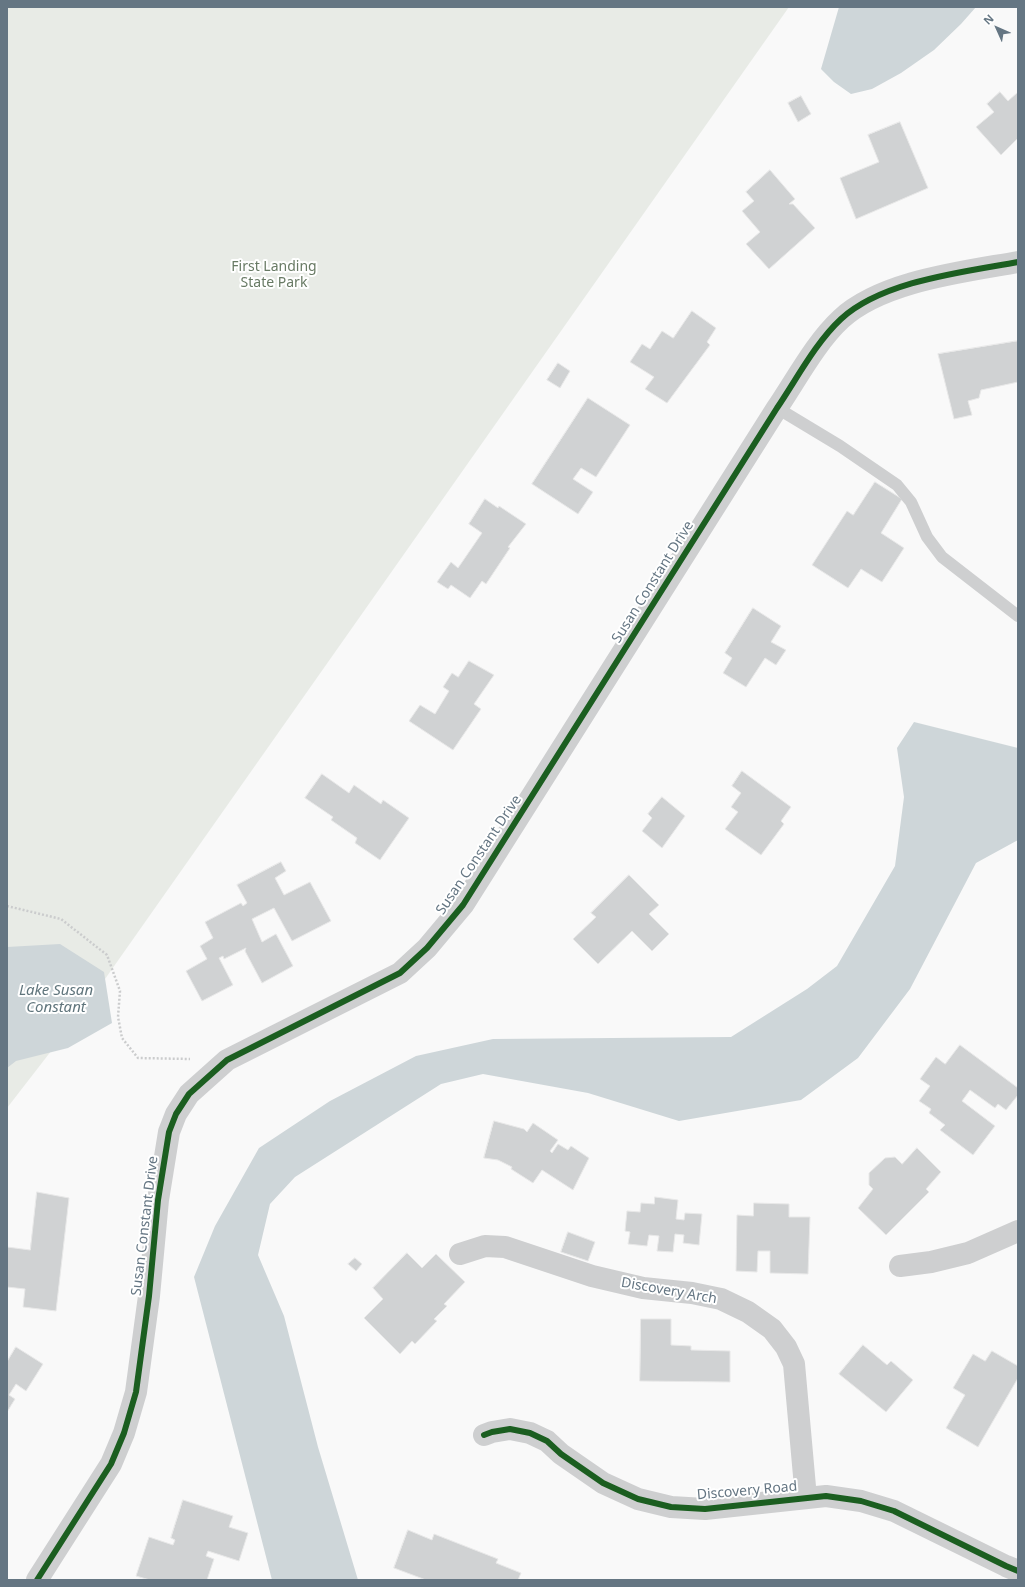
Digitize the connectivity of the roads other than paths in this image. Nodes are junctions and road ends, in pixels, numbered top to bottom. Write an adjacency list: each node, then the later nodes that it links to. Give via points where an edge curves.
1 (1018, 262): 2 (street, Susan Constant Drive, via 888,290 860,304 824,337)
2 (777, 408): 3 (lane, via 840,446 897,485 911,502 927,537 942,557); 10 (street, Susan Constant Drive, via 463,906 427,948 400,973 227,1060 189,1094 176,1114 169,1132 158,1200 136,1392 124,1433 110,1464)
3 (1018, 616)
4 (1018, 1231): 6 (street, via 968,1253)
5 (460, 1254): 8 (street, Discovery Arch, via 485,1246 504,1247 592,1276 644,1288 721,1299 748,1312 772,1329 786,1347 794,1364)
6 (900, 1266)
7 (484, 1435): 8 (street, Discovery Road, via 510,1429 530,1433 547,1441 603,1483 638,1499 671,1507 705,1509)
8 (806, 1498): 9 (street, Discovery Road, via 826,1496 861,1500 894,1511)
9 (1018, 1571)
10 (37, 1580)

